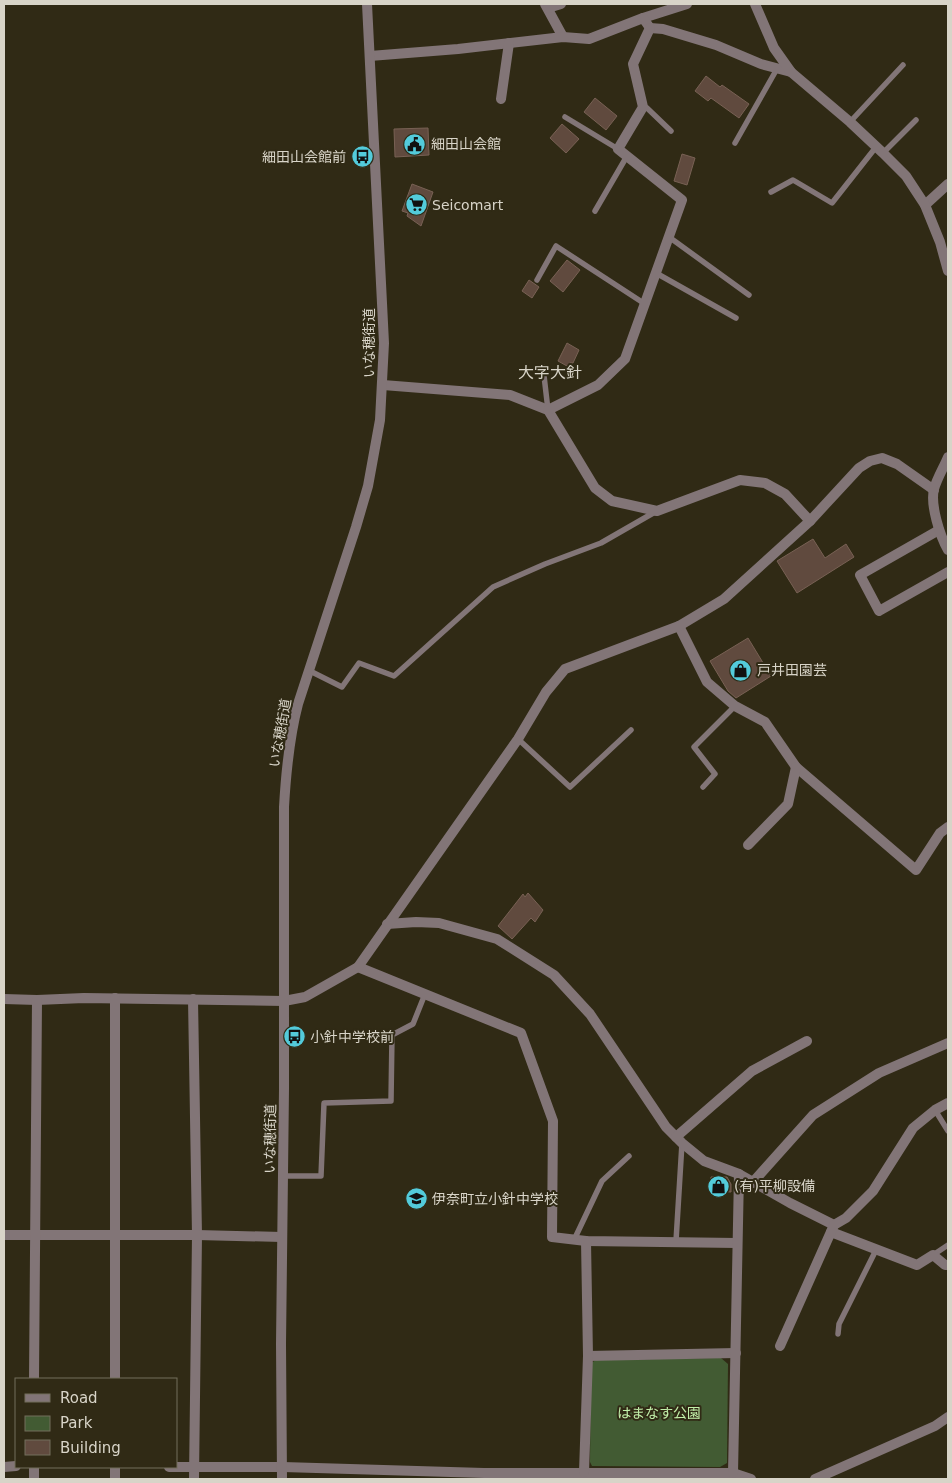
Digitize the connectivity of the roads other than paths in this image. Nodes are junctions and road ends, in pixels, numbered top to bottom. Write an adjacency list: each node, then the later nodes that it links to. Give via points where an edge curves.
1 (367, 4): 10 (street, いな穂街道)
2 (561, 4): 5 (street)
3 (687, 4): 6 (street)
4 (755, 4): 13 (street, via 774,48)
5 (547, 6): 8 (street)
6 (643, 18): 7 (street); 8 (street, via 589,39)
7 (650, 28): 12 (street, via 716,45 761,64); 15 (street, via 633,64)
8 (562, 37): 9 (street)
9 (509, 43): 10 (street); 14 (street)
10 (370, 56): 36 (street, いな穂街道, via 384,343)
11 (903, 65): 18 (lane)
12 (778, 67): 13 (street); 20 (lane)
13 (791, 72): 18 (street)
14 (501, 99)
15 (642, 107): 19 (lane); 21 (street)
16 (565, 117): 21 (lane)
17 (916, 120): 22 (lane)
18 (850, 122): 22 (street)
19 (671, 131)
20 (735, 144)
21 (618, 149): 23 (street)
22 (880, 150): 25 (lane, via 832,203 793,180); 26 (street, via 906,176)
23 (627, 156): 27 (lane); 28 (street, via 682,200)
24 (948, 184): 26 (street)
25 (771, 192)
26 (925, 205): 29 (street)
27 (595, 211)
28 (669, 237): 30 (street); 32 (lane)
29 (948, 271)
30 (656, 274): 33 (street); 34 (lane)
31 (537, 280): 33 (lane, via 556,246)
32 (749, 295)
33 (645, 304): 37 (street, via 625,359 598,385)
34 (736, 318)
35 (543, 367): 37 (lane)
36 (383, 385): 37 (street, via 510,396); 46 (street, いな穂街道, via 378,436 368,486)
37 (548, 410): 40 (street, via 595,488 612,501)
38 (948, 456): 39 (street)
39 (934, 490): 41 (street, via 897,464 882,458 870,461); 42 (street)
40 (657, 511): 41 (street, via 740,480 765,483 785,494); 46 (lane, via 602,543 493,587 394,676 359,663 342,687)
41 (810, 521): 45 (street, via 724,599)
42 (940, 530): 43 (street); 44 (street, via 860,574 879,611)
43 (948, 550)
44 (948, 572)
45 (679, 626): 47 (street, via 707,682); 49 (street, via 565,669 546,692)
46 (308, 670): 61 (street, いな穂街道, via 286,761)
47 (735, 706): 50 (street, via 765,722); 51 (lane, via 694,747 715,774)
48 (631, 730): 49 (lane, via 570,787)
49 (518, 739): 54 (street)
50 (796, 767): 52 (street, via 916,870 940,833); 53 (street, via 788,804)
51 (703, 787)
52 (948, 827)
53 (748, 846)
54 (387, 924): 55 (street); 67 (street, via 439,923 497,939 554,975 590,1014 666,1127)
55 (358, 967): 56 (street); 61 (street, via 304,998)
56 (425, 994): 70 (lane, via 413,1024 392,1036 390,1101 324,1103 321,1176); 78 (street, via 521,1033 552,1121 552,1237)
57 (115, 998): 59 (street); 60 (street); 76 (street)
58 (4, 999): 60 (street)
59 (192, 999): 61 (street); 74 (street)
60 (37, 1000): 75 (street)
61 (284, 1001): 70 (street, いな穂街道)
62 (807, 1041): 67 (street, via 752,1071)
63 (948, 1043): 71 (street, via 878,1073 813,1115)
64 (948, 1103): 65 (street)
65 (935, 1110): 66 (lane); 72 (street, via 913,1128 873,1191)
66 (948, 1131)
67 (679, 1140): 69 (street, via 704,1161); 80 (lane)
68 (629, 1156): 78 (lane, via 602,1181)
69 (739, 1174): 71 (street); 81 (street)
70 (283, 1176): 77 (street, いな穂街道)
71 (754, 1182): 72 (street)
72 (833, 1228): 83 (street); 87 (street)
73 (4, 1235): 75 (street)
74 (197, 1235): 76 (street); 77 (street); 94 (street)
75 (34, 1236): 76 (street); 90 (street)
76 (114, 1236): 91 (street)
77 (282, 1237): 95 (street, いな穂街道)
78 (574, 1240): 79 (street)
79 (586, 1241): 80 (street); 89 (street)
80 (676, 1241): 81 (street)
81 (737, 1243): 88 (street)
82 (948, 1246): 84 (lane)
83 (877, 1248): 84 (street, via 917,1265); 86 (lane, via 839,1324)
84 (934, 1255): 85 (street)
85 (948, 1266)
86 (838, 1334)
87 (780, 1346)
88 (736, 1353): 89 (street); 97 (street)
89 (588, 1356): 96 (street)
90 (34, 1378)
91 (115, 1378)
92 (948, 1417): 102 (street, via 935,1426)
93 (178, 1467): 94 (street)
94 (194, 1467): 95 (street); 99 (street)
95 (282, 1468): 96 (street); 100 (street, いな穂街道)
96 (584, 1472): 98 (street)
97 (733, 1473): 98 (street); 101 (street)
98 (638, 1476)
99 (194, 1479)
100 (282, 1479)
101 (751, 1479)
102 (815, 1479)

